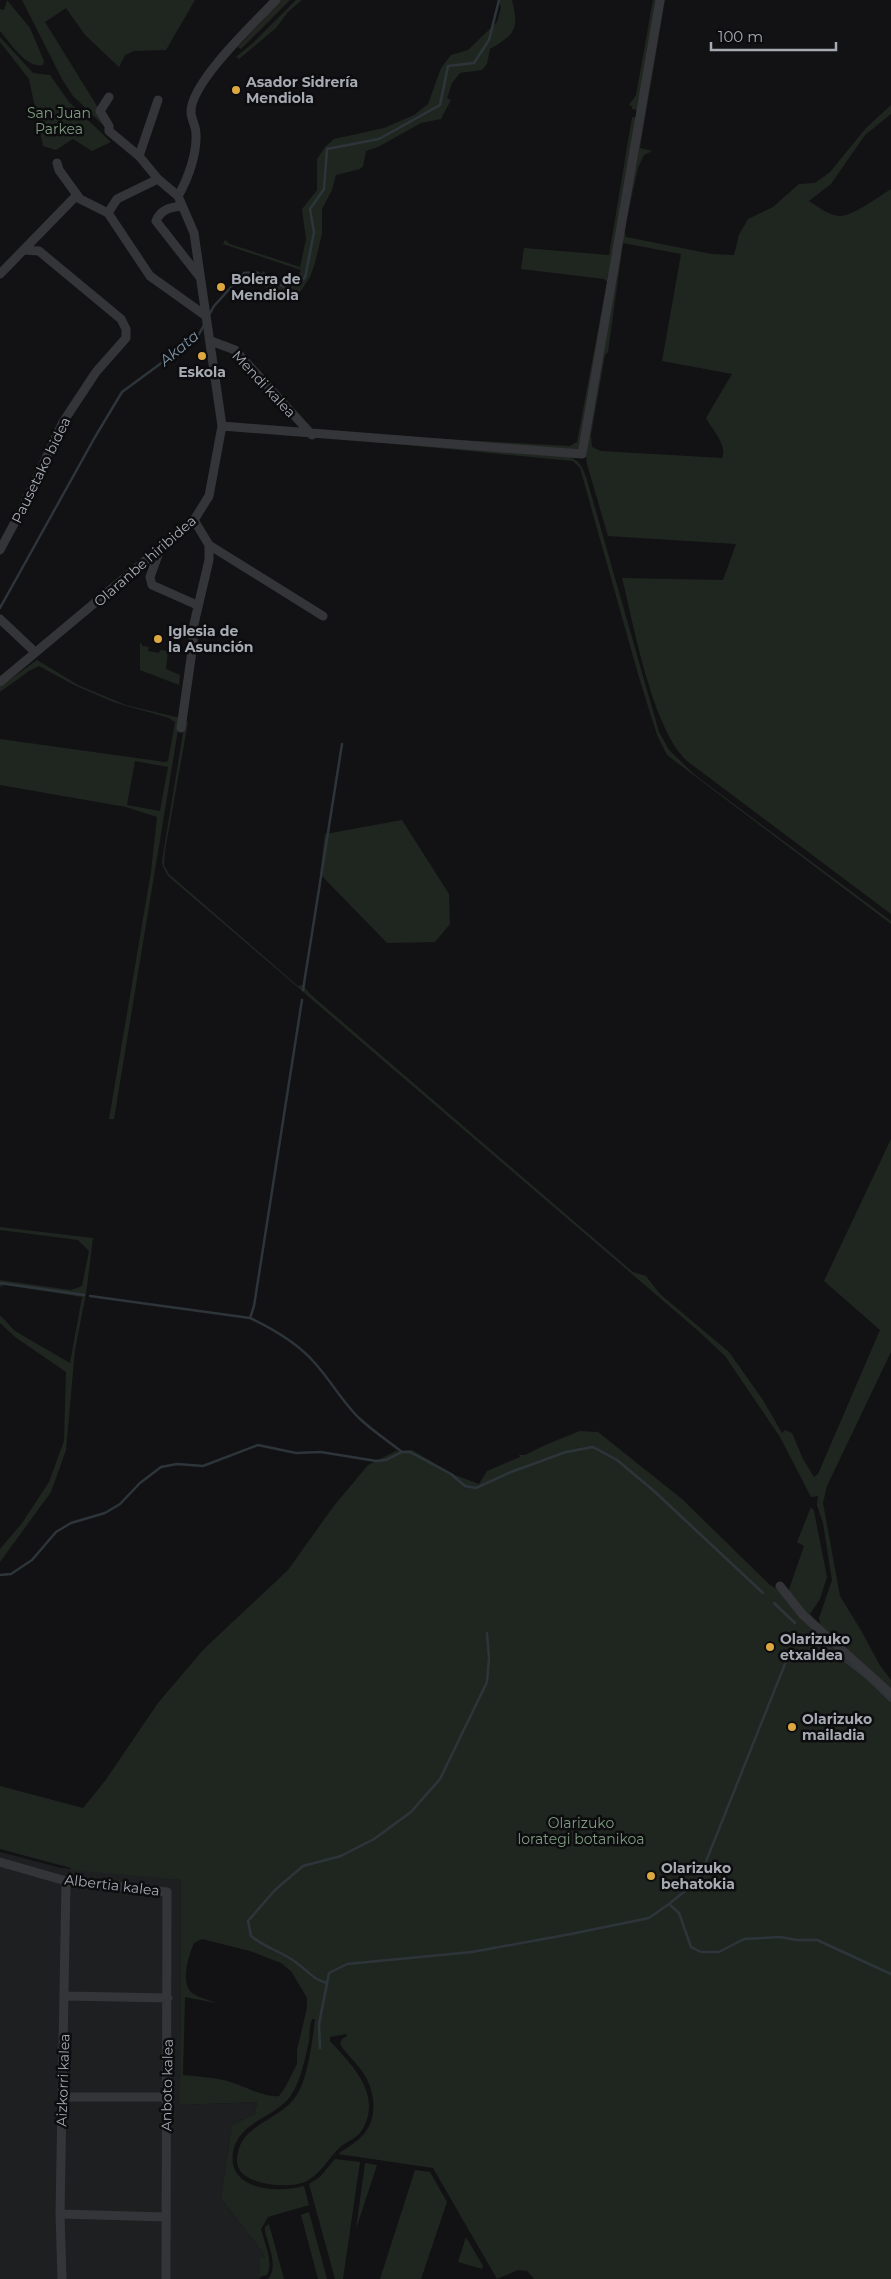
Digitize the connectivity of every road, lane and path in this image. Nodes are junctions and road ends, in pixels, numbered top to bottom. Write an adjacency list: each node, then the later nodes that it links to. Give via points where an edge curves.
1 (276, 0): 9 (street, via 210,70 196,94 190,111 197,133 194,153)
2 (660, 0): 18 (street, via 582,454)
3 (109, 97): 5 (street, via 100,111 109,131)
4 (158, 100): 5 (street)
5 (139, 156): 7 (street)
6 (57, 163): 8 (street)
7 (158, 179): 9 (street); 11 (street, via 117,199)
8 (77, 194): 11 (street, via 80,199); 12 (street)
9 (178, 196): 10 (street, Olaranbe hiribidea)
10 (182, 206): 14 (street, Olaranbe hiribidea, via 194,233); 14 (street, via 168,207 156,221)
11 (108, 213): 15 (street, via 150,276)
12 (24, 250): 13 (street); 22 (street, Pausetako bidea, via 39,251 121,319 126,338 96,372 63,422)
13 (0, 274)
14 (200, 277): 15 (street, Olaranbe hiribidea)
15 (206, 316): 16 (street, Olaranbe hiribidea)
16 (211, 341): 17 (street, Olaranbe hiribidea); 18 (street, Mendi kalea, via 235,350)
17 (222, 426): 18 (street); 19 (street, Olaranbe hiribidea, via 209,496)
18 (312, 435)
19 (194, 520): 20 (street); 21 (street, Olaranbe hiribidea)
20 (208, 545): 23 (street, via 209,560); 24 (street)
21 (162, 546): 23 (street, via 150,577 152,585); 26 (street, Olaranbe hiribidea, via 86,613)
22 (0, 550)
23 (197, 605): 28 (street)
24 (323, 616)
25 (0, 619): 26 (street)
26 (35, 652): 27 (street, Olaranbe hiribidea)
27 (0, 682)
28 (182, 728)
29 (780, 1586): 30 (street, via 803,1615)
30 (891, 1694)
31 (0, 1862): 32 (street, Albertia kalea)
32 (66, 1882): 33 (street, Albertia kalea); 34 (street, Aizkorri kalea)
33 (167, 1892): 35 (street, Anboto kalea)
34 (66, 1996): 35 (street); 36 (street, Aizkorri kalea)
35 (168, 1998): 37 (street, Anboto kalea)
36 (63, 2096): 37 (street); 38 (street, Aizkorri kalea)
37 (167, 2097): 39 (street, Anboto kalea)
38 (60, 2214): 39 (street); 40 (street, Aizkorri kalea)
39 (166, 2216): 41 (street, Anboto kalea)
40 (62, 2279)
41 (166, 2279)

